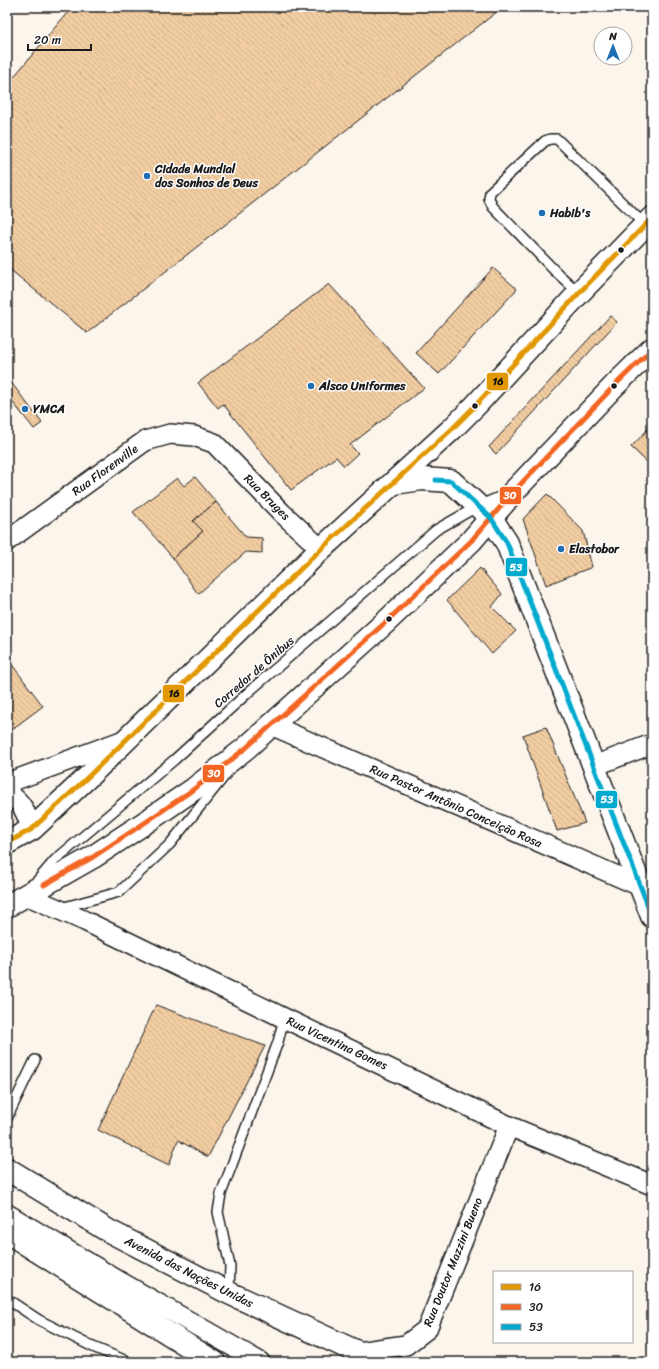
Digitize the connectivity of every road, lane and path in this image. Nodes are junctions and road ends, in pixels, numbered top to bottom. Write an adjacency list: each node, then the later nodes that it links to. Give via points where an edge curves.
1 (649, 222): 2 (main road); 2 (lane, via 557,139 545,142 490,192 489,199 493,208)
2 (579, 293): 5 (main road, via 475,406)
3 (652, 349): 6 (main road, via 515,490)
4 (214, 443): 7 (street, Rua Florenville, via 194,436 170,434 145,441); 8 (street, Rua Bruges)
5 (394, 483): 6 (main road, via 422,479 451,481); 8 (main road)
6 (484, 512): 9 (main road, via 471,541); 13 (main road, via 507,543); 19 (lane, Corredor de Ônibus, via 436,530 174,760 55,860)
7 (7, 540)
8 (321, 549): 10 (main road)
9 (271, 725): 12 (main road); 18 (street, Rua Pastor Antônio Conceição Rosa)
10 (128, 738): 14 (street); 16 (main road)
11 (652, 744): 13 (street)
12 (246, 748): 19 (main road, via 194,789 143,824 93,857); 21 (lane, via 170,844 119,892)
13 (594, 766): 18 (main road)
14 (7, 783)
15 (7, 793): 16 (street, via 22,804)
16 (32, 829): 17 (main road)
17 (7, 844)
18 (640, 886): 22 (main road)
19 (26, 895): 20 (main road); 21 (street, Rua Vicentina Gomes)
20 (7, 906)
21 (57, 909): 23 (street, Rua Vicentina Gomes)
22 (652, 916)
23 (284, 1018): 26 (street, Rua Vicentina Gomes); 31 (lane, via 278,1042 221,1194 218,1212 230,1266)
24 (35, 1060): 25 (lane)
25 (7, 1118)
26 (509, 1126): 28 (street, Rua Vicentina Gomes); 33 (street, Rua Doutor Mazzini Bueno, via 427,1329 406,1345)
27 (7, 1169): 31 (main road, Avenida das Nações Unidas, via 107,1230)
28 (652, 1185)
29 (7, 1214): 36 (street)
30 (7, 1232): 35 (main road)
31 (229, 1293): 33 (main road, Avenida das Nações Unidas)
32 (7, 1299): 34 (lane, via 92,1347)
33 (358, 1352): 37 (main road, Avenida das Nações Unidas)
34 (129, 1362)
35 (214, 1362)
36 (260, 1362)
37 (378, 1362)

